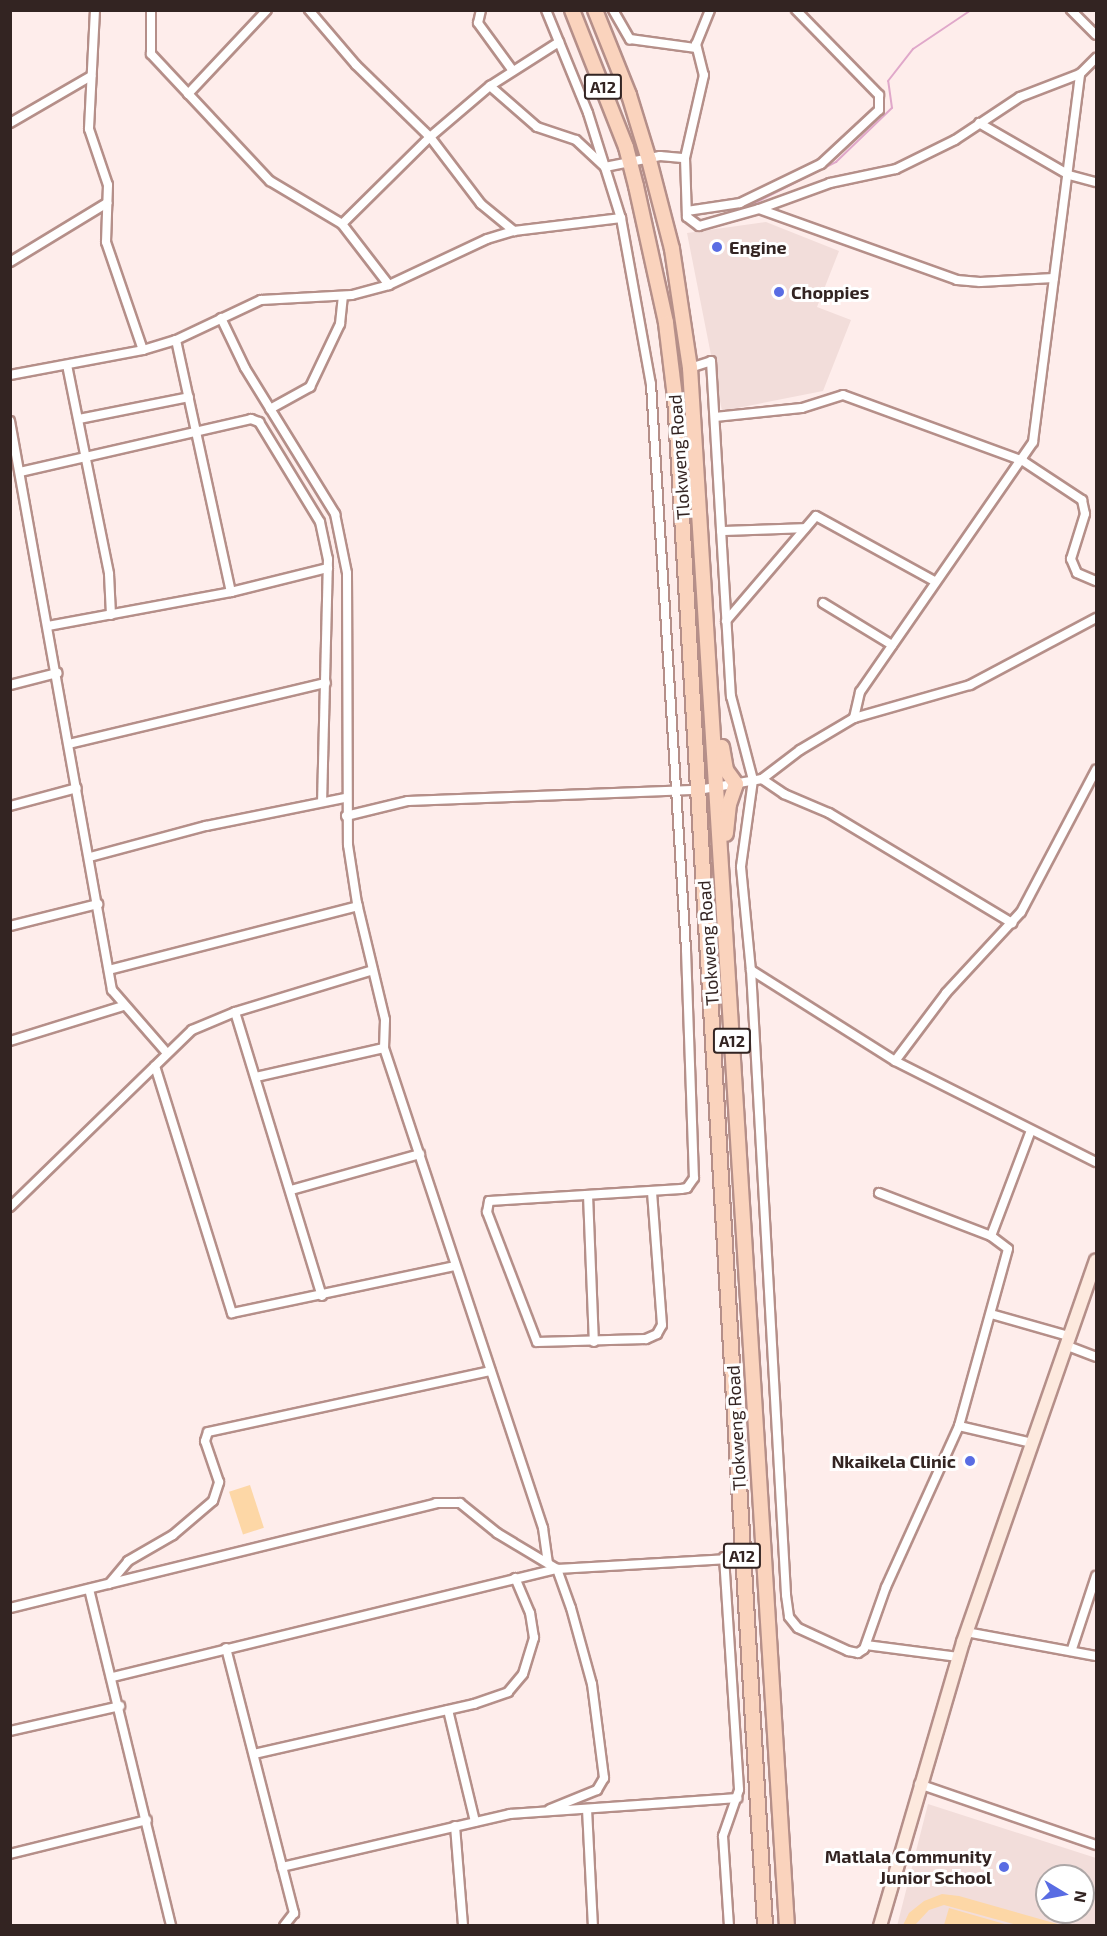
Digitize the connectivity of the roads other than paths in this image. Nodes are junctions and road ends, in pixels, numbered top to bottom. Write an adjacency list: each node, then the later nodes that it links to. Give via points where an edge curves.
1 (95, 10): 19 (street)
2 (151, 10): 21 (street, via 151,54)
3 (267, 10): 21 (street)
4 (309, 10): 24 (street, via 356,65)
5 (481, 10): 17 (street, via 480,26)
6 (546, 10): 14 (street)
7 (572, 10): 27 (main road, Tlokweng Road / A12)
8 (595, 10): 26 (main road, Tlokweng Road / A12, via 629,95)
9 (613, 10): 15 (street, via 621,30 630,39)
10 (710, 10): 15 (street)
11 (796, 10): 29 (street, via 879,95 881,103 879,110 829,158)
12 (1071, 10): 13 (street)
13 (1096, 35)
14 (559, 42): 17 (street); 28 (street)
15 (696, 48): 25 (street, via 704,75)
16 (1096, 58): 18 (street)
17 (513, 71): 20 (street)
18 (1080, 74): 23 (street, via 1020,97); 30 (street)
19 (91, 76): 22 (street); 33 (street, via 87,119 106,176)
20 (490, 86): 24 (street); 28 (street, via 537,127 576,141)
21 (188, 94): 37 (street, via 270,181)
22 (10, 123)
23 (979, 123): 30 (street); 32 (street, via 896,169)
24 (430, 137): 37 (street); 38 (street, via 481,204)
25 (685, 158): 26 (street, via 660,156); 35 (street)
26 (649, 160): 27 (street); 47 (main road, Tlokweng Road / A12, via 672,249)
27 (630, 164): 28 (street); 82 (main road, Tlokweng Road / A12, via 664,313 675,397)
28 (605, 167): 36 (street)
29 (798, 175): 32 (street); 35 (street, via 740,203)
30 (1069, 175): 31 (street); 40 (street)
31 (1096, 182)
32 (806, 190): 34 (street)
33 (107, 203): 39 (street); 45 (street, via 106,242)
34 (759, 209): 35 (street, via 705,226 692,223); 40 (street, via 957,280)
35 (687, 210)
36 (621, 218): 38 (street); 81 (street, via 651,384)
37 (342, 224): 41 (street)
38 (514, 231): 41 (street, via 487,239)
39 (10, 262)
40 (1054, 278): 56 (street, via 1035,436)
41 (389, 285): 42 (street)
42 (343, 296): 43 (street, via 261,300); 50 (street, via 340,324 310,387)
43 (221, 318): 44 (street); 50 (street)
44 (176, 340): 45 (street); 49 (street)
45 (143, 350): 46 (street)
46 (68, 365): 48 (street); 52 (street)
47 (690, 368): 51 (street, via 711,362); 74 (main road, Tlokweng Road / A12)
48 (10, 375)
49 (189, 397): 52 (street); 54 (street)
50 (270, 409): 83 (street, via 335,514 345,556)
51 (715, 417): 56 (street, via 802,408 843,395); 59 (street)
52 (79, 419): 55 (street)
53 (10, 421): 57 (street)
54 (197, 434): 55 (street); 60 (street, via 251,419 259,422 320,522); 63 (street)
55 (87, 457): 57 (street); 65 (street, via 109,574)
56 (1023, 461): 61 (street); 62 (street, via 1082,500 1085,514 1071,559 1077,573)
57 (20, 472): 68 (street)
58 (805, 528): 59 (street); 61 (street, via 814,517 823,517); 67 (street)
59 (721, 531): 67 (street)
60 (328, 568): 63 (street); 71 (street)
61 (934, 581): 69 (street)
62 (1096, 581)
63 (231, 592): 65 (street)
64 (823, 603): 69 (street)
65 (111, 615): 68 (street)
66 (1096, 618): 73 (street, via 970,685)
67 (726, 621): 77 (street, via 734,719)
68 (48, 626): 70 (street)
69 (892, 645): 73 (street, via 860,692)
70 (57, 673): 72 (street); 75 (street)
71 (326, 683): 75 (street); 84 (street)
72 (10, 685)
73 (854, 718): 77 (street)
74 (713, 723): 78 (main road, via 726,770); 80 (main road, Tlokweng Road / A12)
75 (69, 744): 79 (street)
76 (1096, 770): 91 (street)
77 (758, 780): 78 (street); 91 (street, via 829,813); 95 (street, via 741,851)
78 (736, 784): 80 (street); 88 (main road, via 729,804)
79 (77, 788): 85 (street); 87 (street)
80 (717, 788): 82 (street); 88 (main road, Tlokweng Road / A12)
81 (675, 789): 82 (street); 86 (street, via 408,801); 108 (street, via 686,950 694,1178 687,1188)
82 (698, 790): 123 (main road, Tlokweng Road / A12)
83 (345, 798): 84 (street); 86 (street)
84 (322, 802): 87 (street, via 206,826)
85 (10, 806)
86 (346, 816): 90 (street)
87 (90, 857): 89 (street)
88 (723, 859): 125 (main road, Tlokweng Road / A12)
89 (98, 904): 92 (street); 93 (street)
90 (358, 906): 93 (street); 94 (street)
91 (1012, 923): 101 (street, via 946,993)
92 (10, 926)
93 (109, 970): 96 (street, via 114,995)
94 (373, 970): 97 (street); 99 (street, via 385,1020)
95 (751, 970): 101 (street); 134 (street, via 766,1280 789,1617 805,1633 848,1651 858,1653)
96 (123, 1006): 98 (street); 100 (street)
97 (235, 1012): 100 (street, via 192,1030); 103 (street)
98 (10, 1041)
99 (384, 1048): 103 (street); 105 (street)
100 (167, 1053): 102 (street)
101 (895, 1061): 104 (street)
102 (155, 1066): 111 (street); 115 (street, via 230,1312 238,1314)
103 (256, 1077): 107 (street)
104 (1031, 1130): 106 (street); 112 (street)
105 (420, 1154): 107 (street); 114 (street)
106 (1096, 1162)
107 (291, 1190): 115 (street)
108 (652, 1191): 110 (street); 118 (street, via 660,1330 646,1339)
109 (879, 1193): 112 (street)
110 (588, 1195): 118 (street); 118 (street, via 493,1198 486,1208 534,1340 544,1344)
111 (10, 1208)
112 (991, 1236): 116 (street, via 1002,1242 1009,1254)
113 (1096, 1260): 117 (street)
114 (455, 1266): 115 (street); 120 (street)
115 (322, 1296)
116 (991, 1314): 117 (street); 121 (street)
117 (1067, 1341): 119 (street); 122 (street)
118 (594, 1342)
119 (1096, 1357)
120 (490, 1371): 126 (street, via 543,1528); 130 (street, via 208,1432 205,1441 219,1482 213,1501 172,1535 128,1561)
121 (959, 1426): 122 (street); 134 (street, via 886,1587)
122 (1032, 1443): 133 (street)
123 (742, 1556): 124 (street); 125 (street); 160 (main road, Tlokweng Road / A12)
124 (724, 1557): 127 (street); 145 (street)
125 (764, 1557): 154 (main road, Tlokweng Road / A12)
126 (548, 1563): 127 (street); 130 (street, via 497,1533 467,1507 452,1501)
127 (557, 1569): 129 (street); 146 (street, via 592,1684 604,1778 597,1790)
128 (1096, 1576): 136 (street)
129 (515, 1578): 135 (street); 141 (street, via 534,1626 523,1674 508,1692)
130 (109, 1584): 131 (street)
131 (89, 1589): 132 (street); 139 (street)
132 (10, 1608)
133 (966, 1632): 136 (street); 138 (street)
134 (866, 1645): 138 (street)
135 (226, 1648): 139 (street); 143 (street)
136 (1072, 1649): 137 (street)
137 (1096, 1656)
138 (958, 1657): 144 (street)
139 (112, 1677): 140 (street)
140 (120, 1706): 142 (street); 148 (street)
141 (447, 1710): 143 (street); 149 (street)
142 (10, 1731)
143 (254, 1754): 153 (street)
144 (919, 1784): 151 (street); 161 (street)
145 (737, 1798): 147 (street); 159 (street, via 723,1836)
146 (550, 1809): 147 (street); 149 (street)
147 (587, 1809): 158 (street)
148 (147, 1820): 152 (street); 155 (street)
149 (475, 1822): 150 (street)
150 (455, 1826): 153 (street); 157 (street)
151 (1096, 1845)
152 (10, 1854)
153 (282, 1867): 156 (street, via 294,1913)
154 (788, 1921)
155 (171, 1926)
156 (284, 1926)
157 (463, 1926)
158 (593, 1926)
159 (729, 1926)
160 (765, 1926)
161 (880, 1926)

